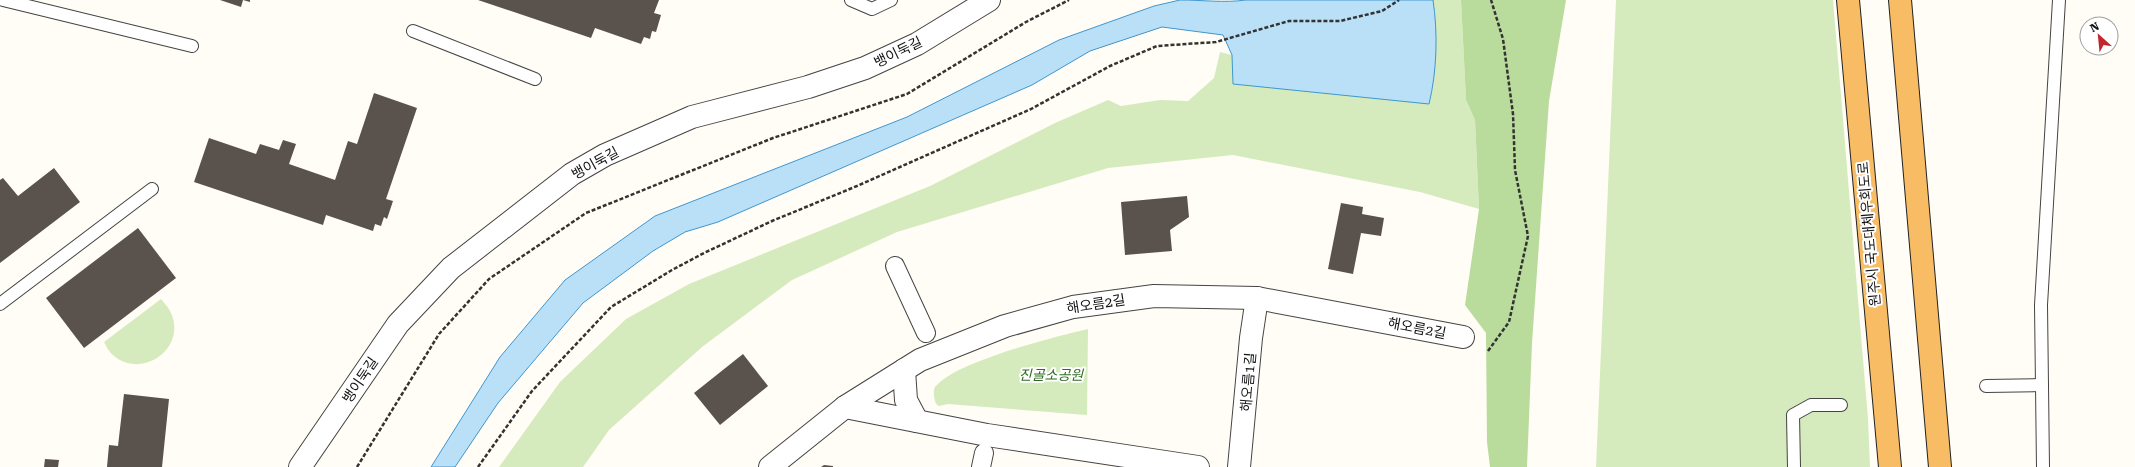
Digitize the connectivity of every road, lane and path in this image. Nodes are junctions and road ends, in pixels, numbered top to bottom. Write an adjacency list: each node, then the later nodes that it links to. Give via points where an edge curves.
1 (3, 0): 12 (lane)
2 (851, 0): 3 (lane, via 872,9)
3 (891, 0)
4 (989, 0): 27 (street, 뱅이둑길, via 917,44 865,68 808,87 692,117 604,155 572,174 451,268 398,324)
5 (1069, 0): 28 (path, via 1026,22 907,94 773,138 586,212 489,279 439,334)
6 (1399, 0): 29 (path, via 1382,11 1340,21 1289,21 1216,42 1157,46 1110,66 1031,109 772,221 672,270 611,307 532,390)
7 (1491, 0): 20 (path, via 1503,40 1513,114 1515,170 1528,236 1509,322)
8 (1848, 0): 34 (highway, 원주시 국도대체우회도로)
9 (1900, 0): 35 (highway)
10 (2059, 0): 22 (lane, via 2041,305)
11 (413, 31): 13 (lane)
12 (192, 46)
13 (535, 79)
14 (152, 189): 17 (lane)
15 (895, 266): 18 (street)
16 (1257, 298): 19 (street, 해오름2길); 21 (street, 해오름2길, via 1154,296 1073,307 1005,326 970,339 920,360); 32 (street, 해오름1길)
17 (0, 304)
18 (926, 333)
19 (1463, 337)
20 (1483, 357)
21 (904, 370): 25 (street, 해오름2길); 26 (street, via 906,400)
22 (2042, 385): 23 (lane); 36 (lane)
23 (1986, 386)
24 (1841, 405): 33 (lane, via 1811,405 1793,415)
25 (845, 407): 26 (street); 30 (street, 해오름2길)
26 (916, 421): 31 (street, via 988,435)
27 (300, 467)
28 (357, 467)
29 (478, 467)
30 (770, 467)
31 (1198, 467)
32 (1239, 467)
33 (1794, 467)
34 (1890, 467)
35 (1940, 467)
36 (2043, 467)

